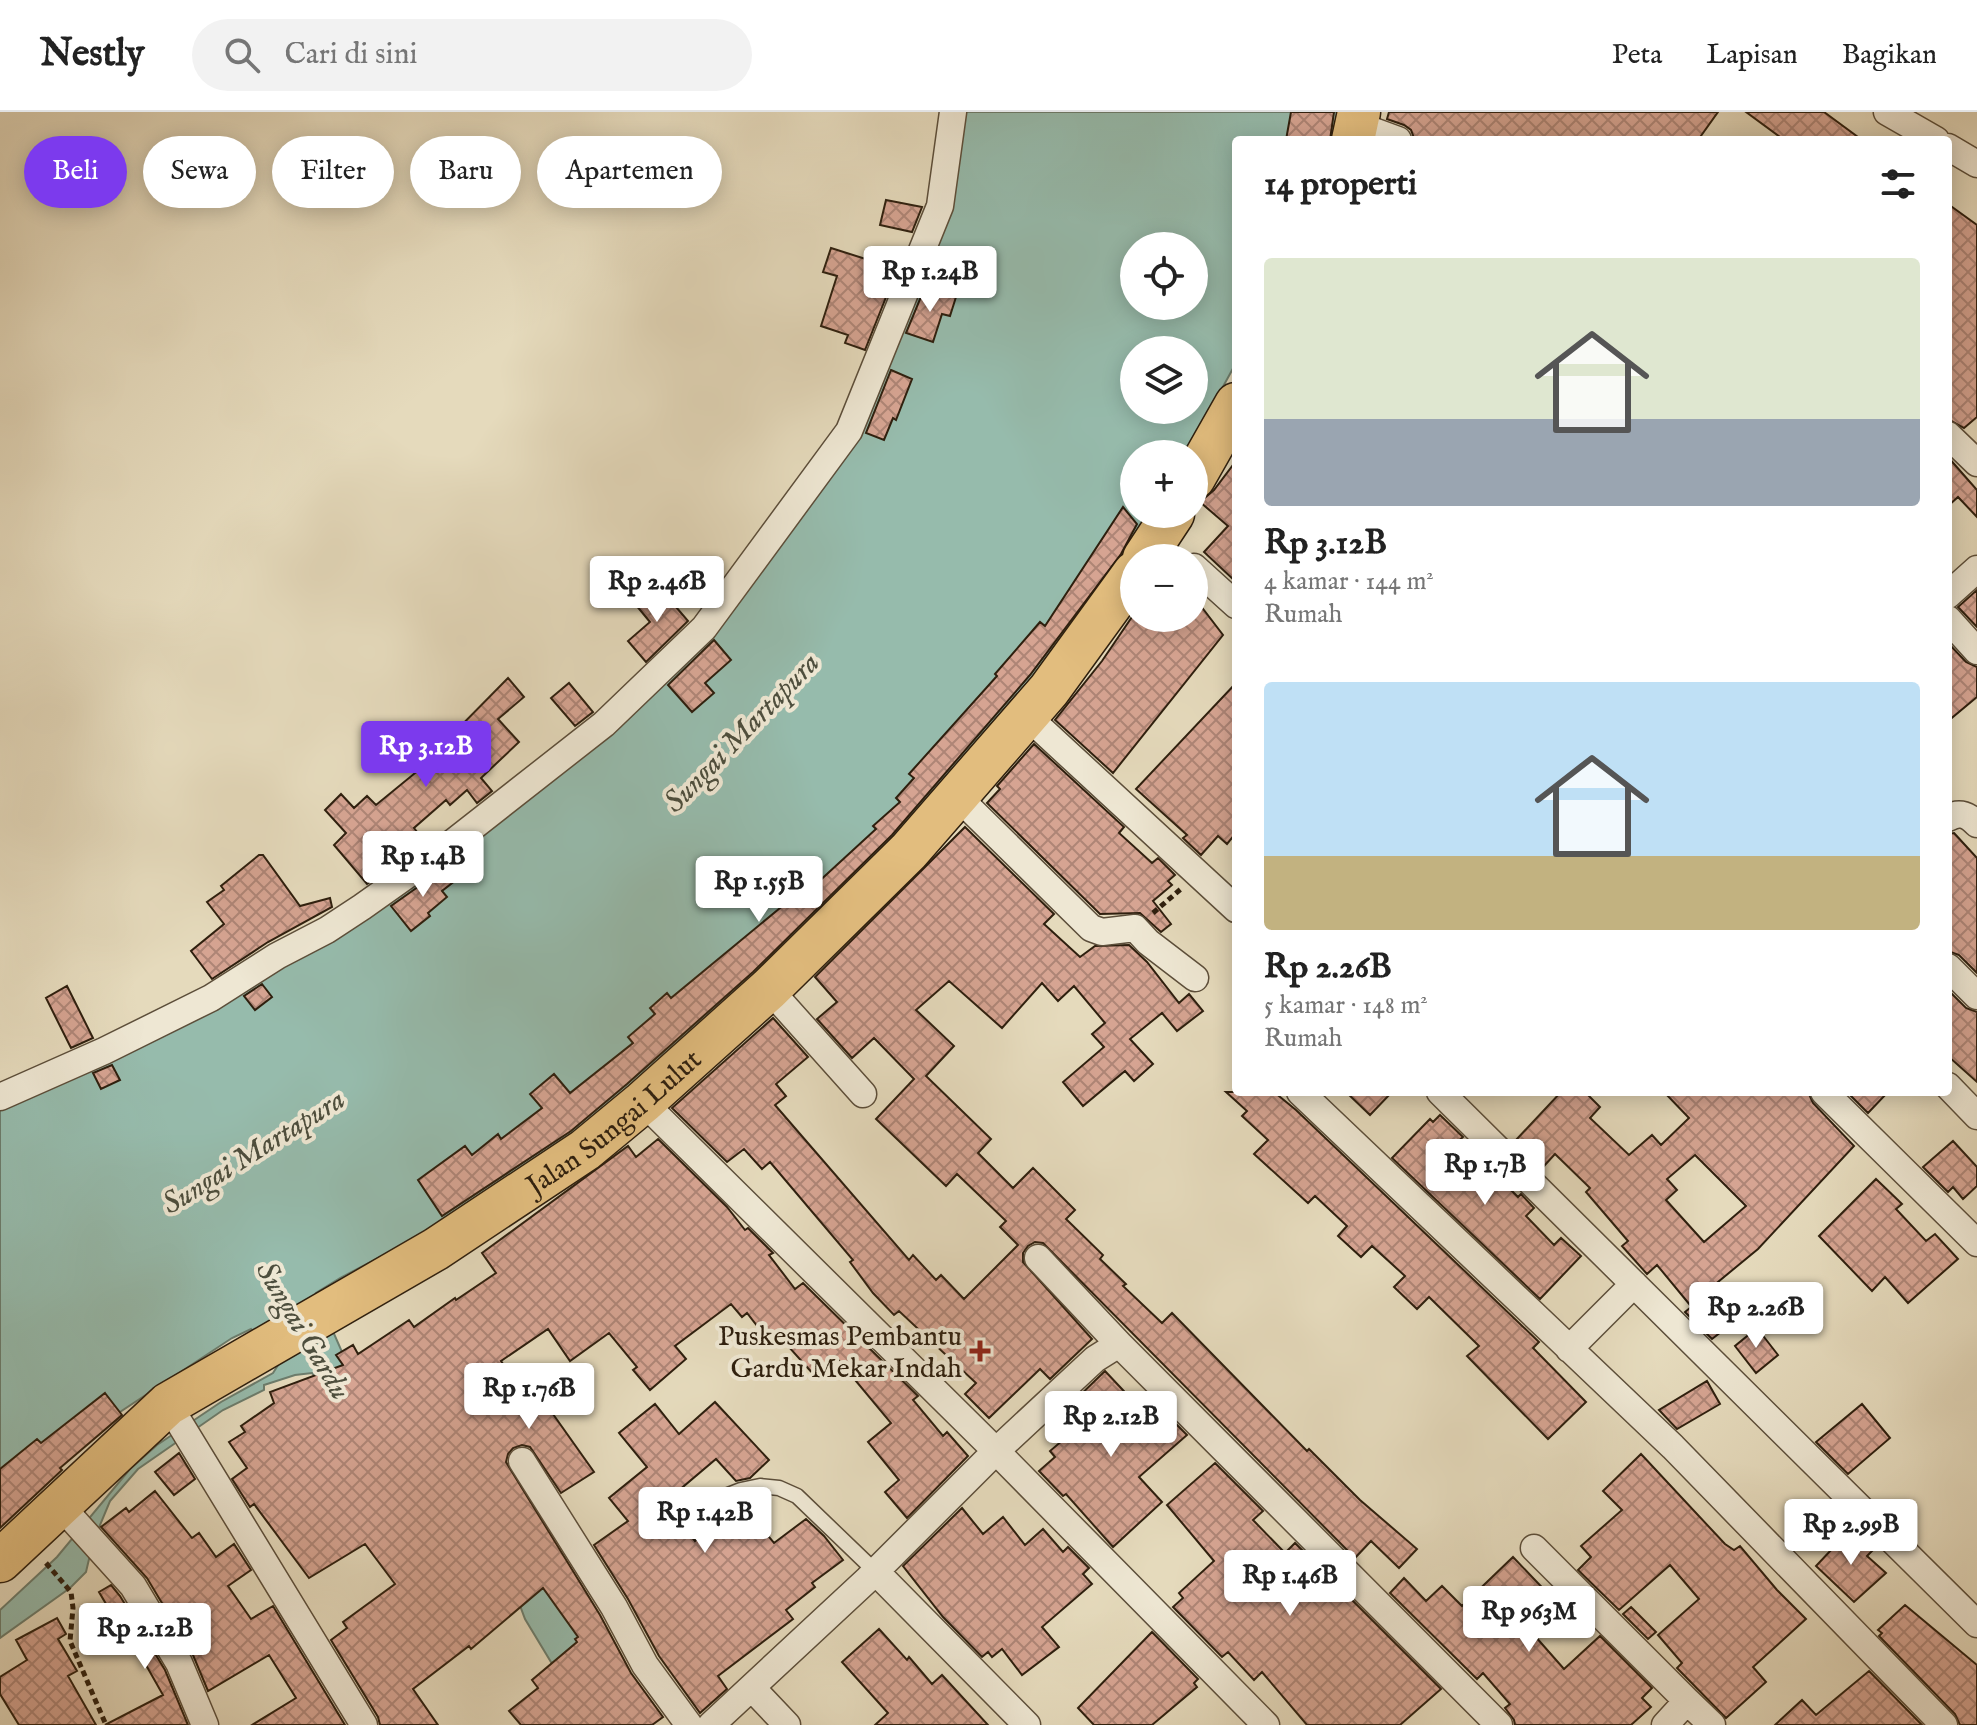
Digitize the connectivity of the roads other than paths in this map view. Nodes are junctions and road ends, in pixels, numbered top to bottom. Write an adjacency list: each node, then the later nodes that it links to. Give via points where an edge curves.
1 (953, 112): 34 (street, via 940,206 849,431 704,628 604,724 451,844 339,923 211,998)
2 (1887, 112): 5 (street)
3 (1356, 126): 4 (street)
4 (1386, 136)
5 (1929, 136)
6 (1952, 149): 7 (street)
7 (1977, 164)
8 (1232, 422): 10 (main road)
9 (1952, 439): 11 (street)
10 (1226, 450): 12 (main road)
11 (1977, 463)
12 (1208, 466)
13 (1977, 569): 15 (street)
14 (1208, 580): 17 (street)
15 (1952, 591)
16 (1120, 592): 20 (main road, Jalan Sungai Lulut)
17 (1232, 601)
18 (1952, 623): 19 (street)
19 (1977, 651)
20 (1027, 716): 21 (main road, Jalan Sungai Lulut); 24 (street)
21 (958, 797): 26 (street, via 1091,928 1135,928); 27 (main road, Jalan Sungai Lulut)
22 (1952, 815): 23 (street, via 1963,814)
23 (1977, 824)
24 (1232, 906)
25 (1952, 971): 28 (street)
26 (1195, 978)
27 (769, 989): 30 (street); 35 (main road, Jalan Sungai Lulut)
28 (1977, 996)
29 (1952, 1090): 36 (street)
30 (863, 1094)
31 (1304, 1096): 41 (street)
32 (1444, 1096): 39 (street)
33 (1828, 1096): 37 (street)
34 (0, 1097)
35 (643, 1102): 42 (main road, Jalan Sungai Lulut, via 585,1150 436,1249 233,1366); 43 (street)
36 (1977, 1116)
37 (1977, 1243)
38 (1038, 1258): 40 (street)
39 (1634, 1284): 41 (street); 50 (street)
40 (1119, 1344): 43 (street, via 1095,1359); 60 (street)
41 (1569, 1349): 63 (street, via 1673,1447)
42 (179, 1420): 46 (main road, Jalan Sungai Lulut); 54 (street)
43 (996, 1451): 49 (street); 59 (street)
44 (522, 1461): 55 (street, via 645,1665)
45 (695, 1508): 49 (lane, via 741,1490 779,1488 797,1496)
46 (68, 1513): 48 (main road, Jalan Sungai Lulut); 53 (street, via 133,1586 161,1629)
47 (1534, 1548): 52 (street)
48 (0, 1561)
49 (876, 1572): 51 (street); 58 (street)
50 (1977, 1624)
51 (752, 1688): 56 (street); 57 (street)
52 (1687, 1701): 61 (street); 62 (street)
53 (205, 1725)
54 (364, 1725)
55 (689, 1725)
56 (711, 1725)
57 (787, 1725)
58 (1027, 1725)
59 (1266, 1725)
60 (1499, 1725)
61 (1665, 1725)
62 (1712, 1725)
63 (1944, 1725)

